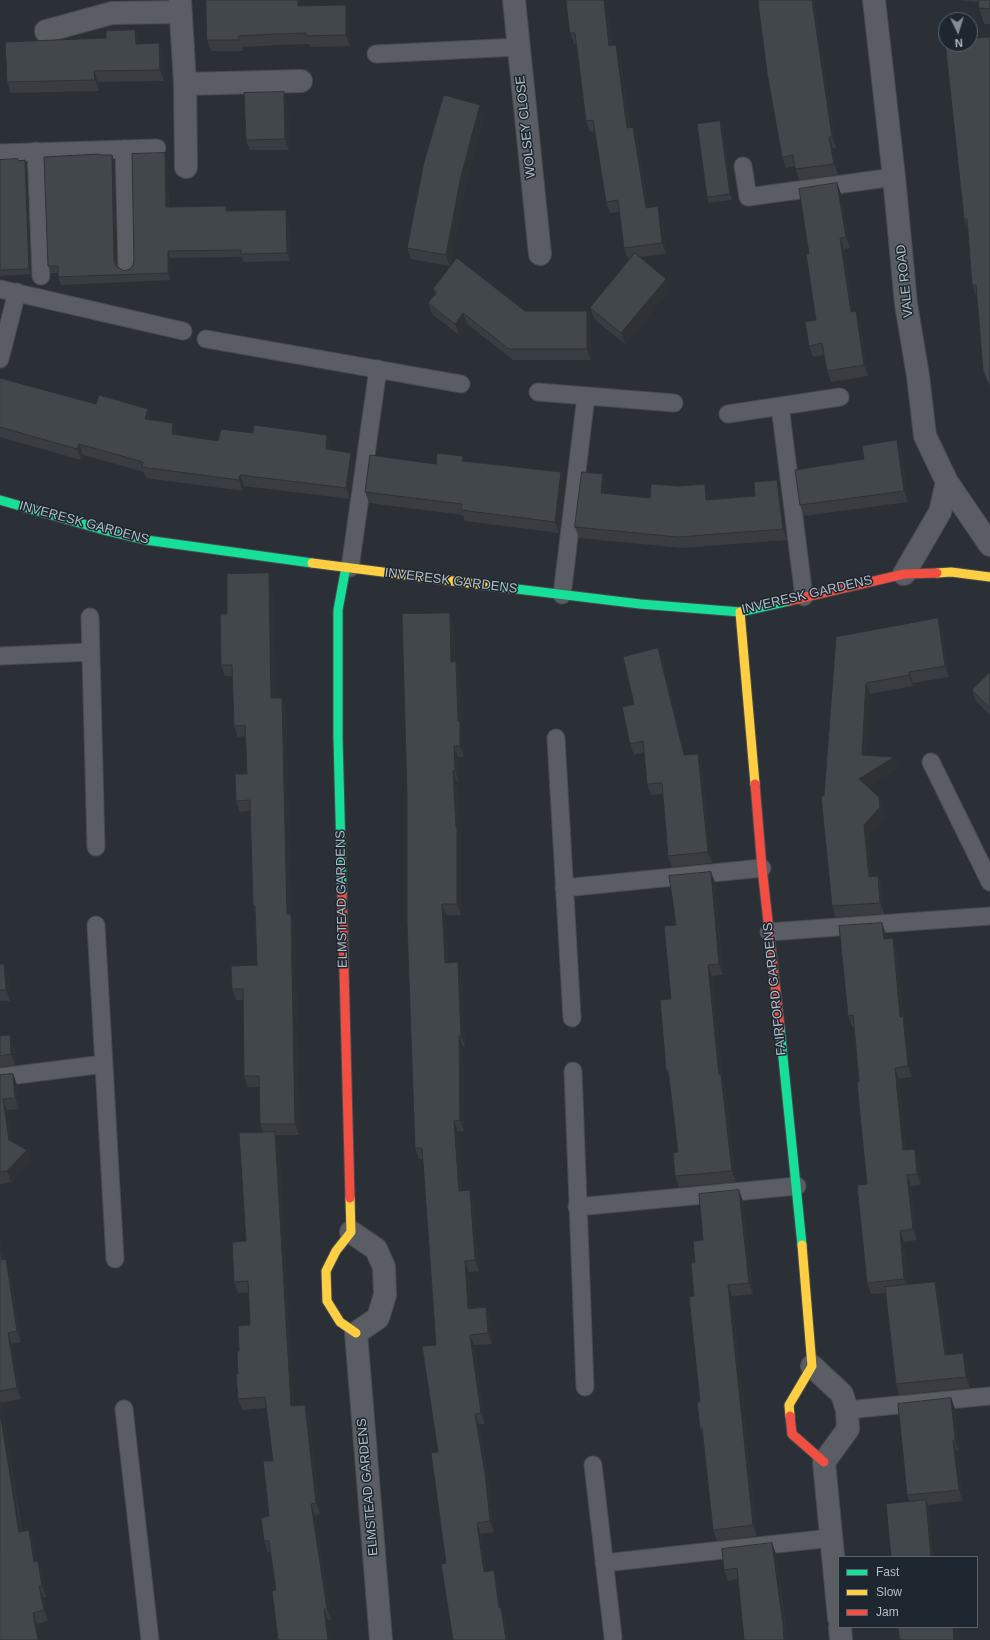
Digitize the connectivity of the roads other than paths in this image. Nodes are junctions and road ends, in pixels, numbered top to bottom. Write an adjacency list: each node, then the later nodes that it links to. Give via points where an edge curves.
1 (514, 0): 5 (street, WOLSEY CLOSE)
2 (874, 0): 15 (street, VALE ROAD)
3 (180, 6): 4 (street, via 112,13); 8 (street)
4 (46, 31)
5 (518, 47): 6 (lane); 16 (street, WOLSEY CLOSE)
6 (376, 54)
7 (301, 81): 8 (street)
8 (185, 84): 14 (street)
9 (124, 148): 10 (lane); 11 (lane); 17 (lane)
10 (157, 148)
11 (36, 151): 12 (lane); 18 (lane)
12 (0, 153)
13 (743, 166): 15 (lane, via 748,197)
14 (186, 167)
15 (894, 177): 32 (street, VALE ROAD, via 906,304 925,436)
16 (540, 254)
17 (127, 268)
18 (41, 276)
19 (0, 289): 20 (lane)
20 (17, 292): 21 (lane); 23 (lane)
21 (183, 330)
22 (206, 339): 24 (lane)
23 (0, 360)
24 (378, 369): 25 (lane); 35 (lane)
25 (461, 384)
26 (538, 392): 27 (lane)
27 (586, 396): 29 (lane); 38 (lane)
28 (840, 397): 30 (lane)
29 (674, 403)
30 (780, 406): 31 (lane); 39 (lane)
31 (728, 414)
32 (947, 482): 34 (street, VALE ROAD); 36 (street, via 940,512)
33 (0, 500): 35 (street, INVERESK GARDENS, via 146,540)
34 (990, 545)
35 (348, 568): 38 (street, INVERESK GARDENS); 59 (street, ELMSTEAD GARDENS, via 338,610 338,737)
36 (904, 574): 37 (street, INVERESK GARDENS, via 951,572); 39 (street, INVERESK GARDENS)
37 (990, 577)
38 (562, 595): 40 (street, INVERESK GARDENS)
39 (804, 597): 40 (street, INVERESK GARDENS)
40 (740, 612): 47 (street, FAIRFORD GARDENS)
41 (90, 617): 42 (lane)
42 (91, 652): 43 (lane); 46 (lane)
43 (0, 656)
44 (556, 738): 49 (lane)
45 (931, 762): 48 (lane)
46 (96, 847)
47 (762, 868): 49 (lane); 52 (street, FAIRFORD GARDENS)
48 (990, 882)
49 (564, 888): 53 (lane)
50 (990, 916): 52 (lane)
51 (96, 925): 54 (lane)
52 (769, 932): 57 (street, FAIRFORD GARDENS)
53 (572, 1018)
54 (104, 1064): 56 (lane); 60 (lane)
55 (573, 1071): 58 (lane)
56 (0, 1077)
57 (797, 1186): 58 (lane); 62 (street, FAIRFORD GARDENS)
58 (577, 1207): 63 (lane)
59 (351, 1232): 61 (street, via 336,1251 326,1271 327,1301 340,1322); 61 (street, via 376,1249 384,1267 385,1295 378,1318)
60 (115, 1259)
61 (356, 1333): 75 (street, ELMSTEAD GARDENS)
62 (812, 1366): 66 (street, via 842,1394); 67 (street, via 789,1405 792,1434)
63 (585, 1387)
64 (990, 1396): 66 (lane)
65 (124, 1409): 74 (lane)
66 (847, 1410): 67 (street, via 848,1429)
67 (824, 1462): 69 (street)
68 (592, 1465): 70 (lane)
69 (831, 1538): 70 (lane); 71 (street)
70 (604, 1563): 73 (lane)
71 (838, 1608)
72 (840, 1628): 76 (street)
73 (613, 1636)
74 (150, 1640)
75 (381, 1640)
76 (841, 1640)

